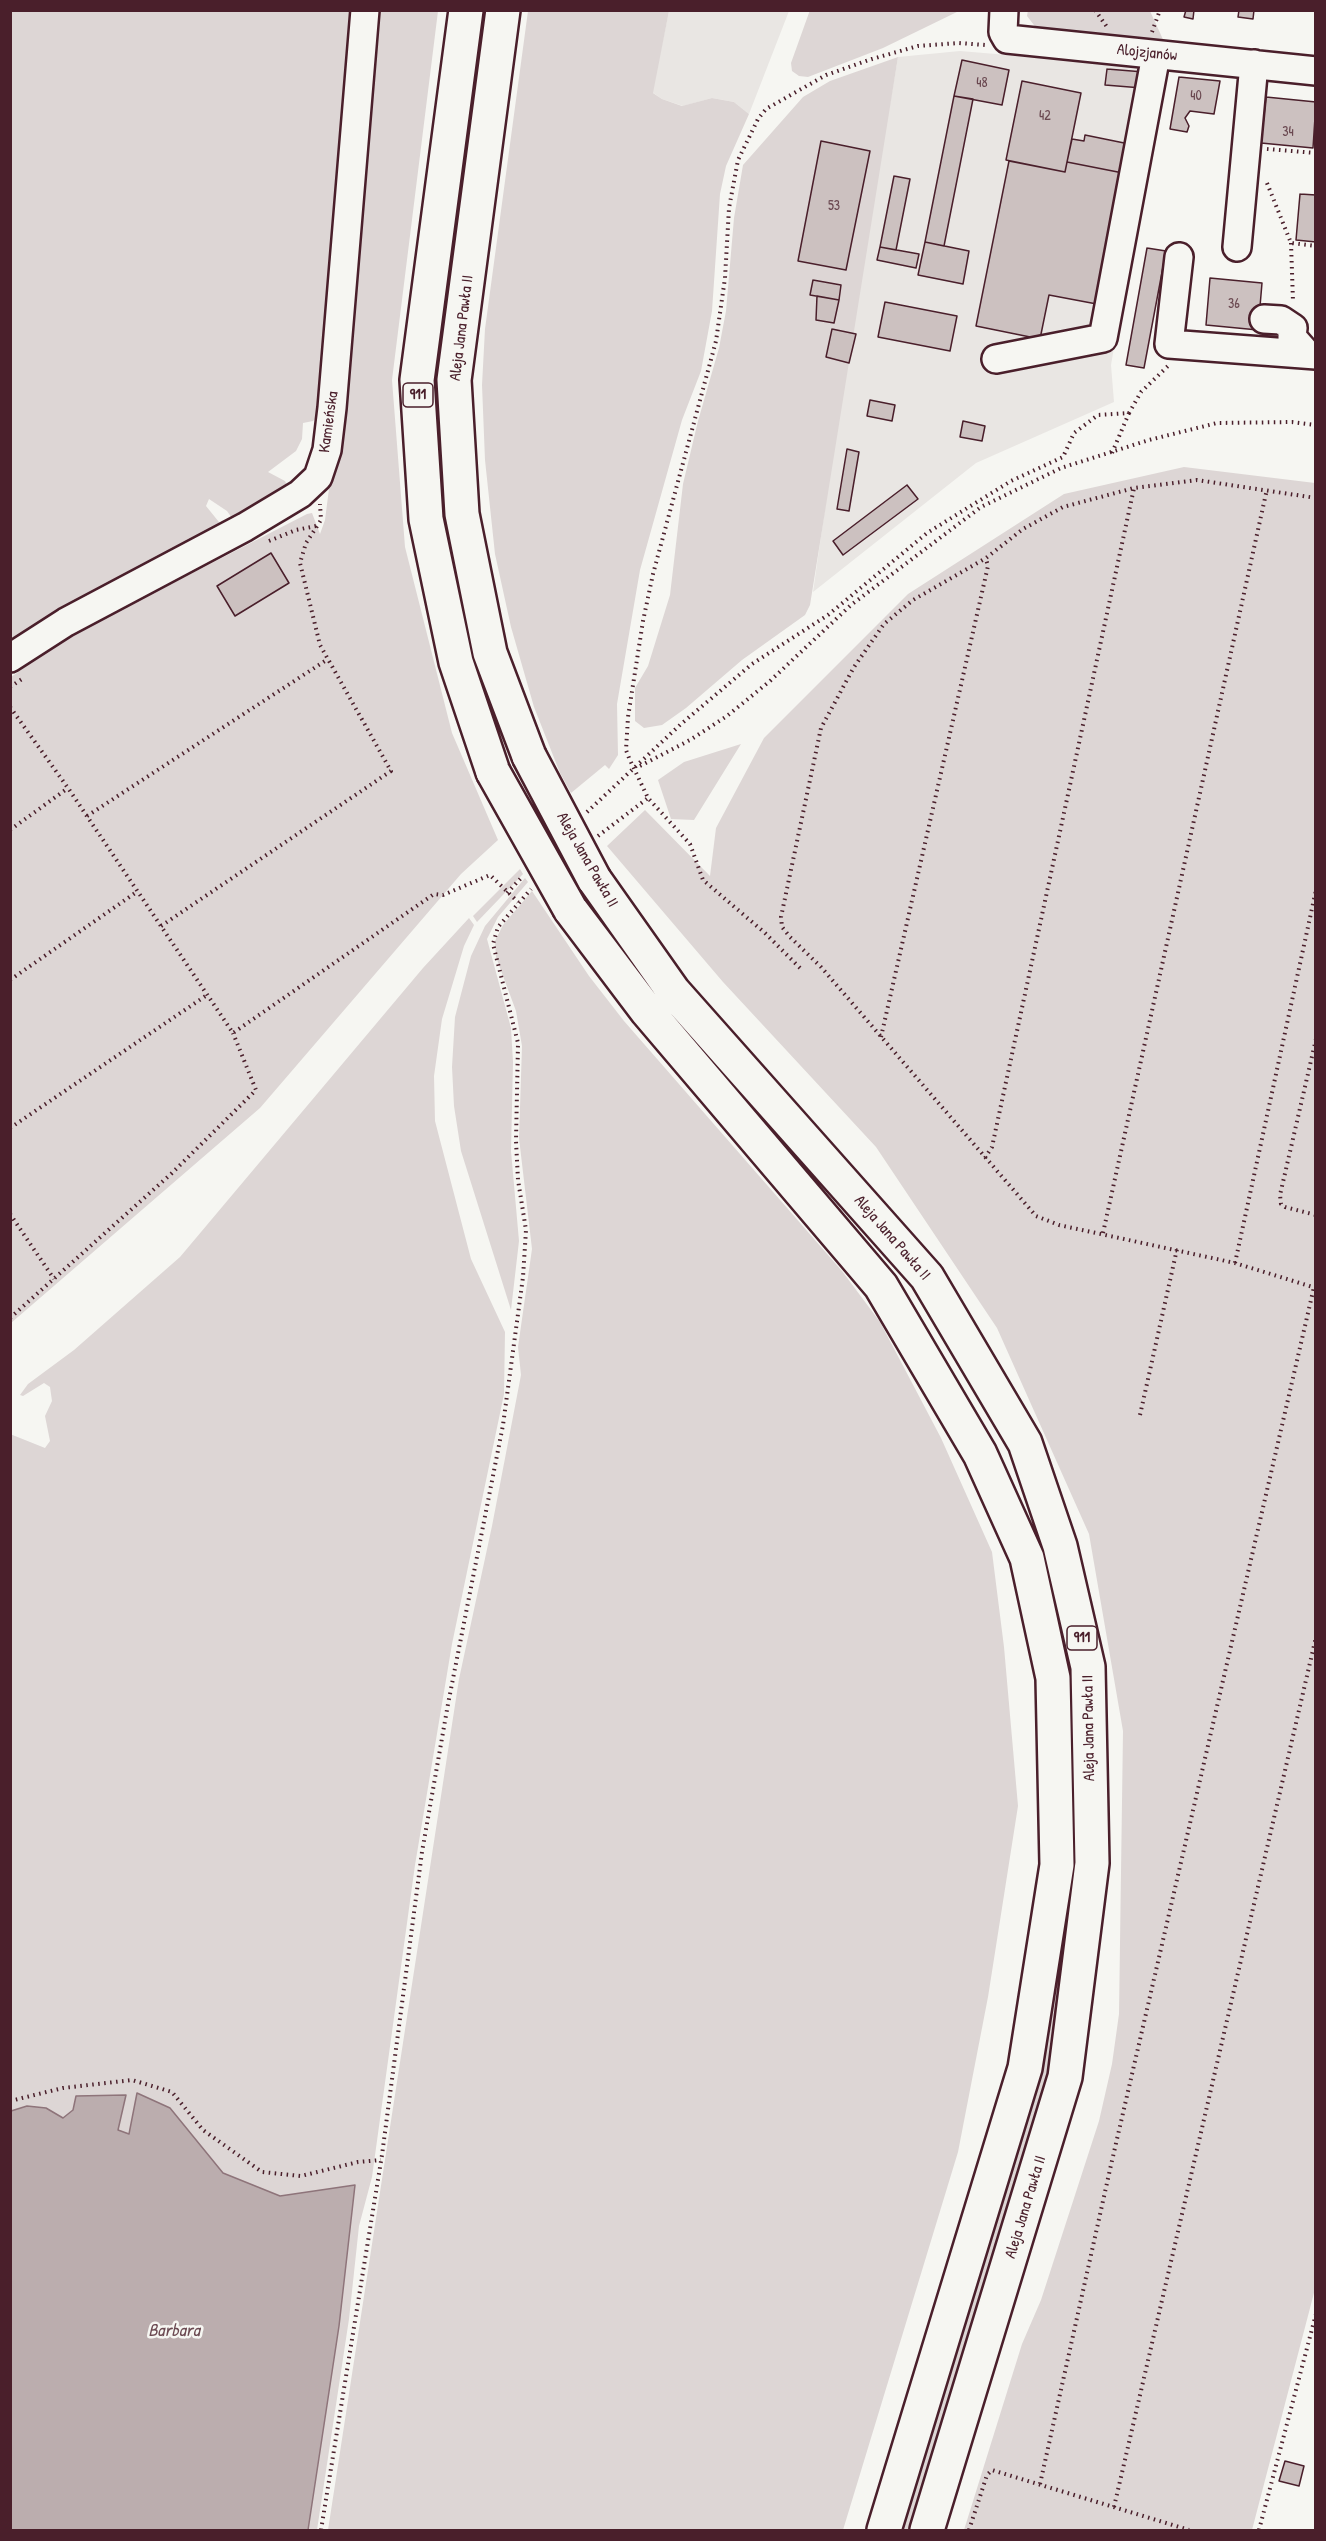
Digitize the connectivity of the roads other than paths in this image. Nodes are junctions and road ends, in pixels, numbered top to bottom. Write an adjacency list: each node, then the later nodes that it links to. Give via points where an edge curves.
1 (365, 10): 13 (street, Kamieńska, via 332,408 327,450 318,477 300,494 245,527 66,622)
2 (466, 10): 14 (main road, 911, bridge, via 417,380 426,519 456,662 493,772 570,909 647,1011 881,1286 980,1454 1028,1558 1053,1678 1057,1865 1025,2068)
3 (503, 10): 15 (main road, Aleja Jana Pawła II / 911, bridge, via 454,380 462,514 488,642 529,756 594,879 673,991 927,1277 1025,1443 1060,1546 1088,1667 1092,1863 1065,2077)
4 (1004, 10): 5 (street, Alojzjanów, via 1003,32 1007,39)
5 (1152, 48): 6 (street, Alojzjanów); 12 (street, via 1103,338)
6 (1254, 64): 7 (street, Alojzjanów); 8 (street)
7 (1316, 71)
8 (1237, 248)
9 (1179, 257): 11 (street, via 1169,344)
10 (1264, 319): 11 (street, via 1281,320 1293,328 1292,337)
11 (1311, 355)
12 (996, 359)
13 (10, 658)
14 (884, 2530)
15 (927, 2530)

